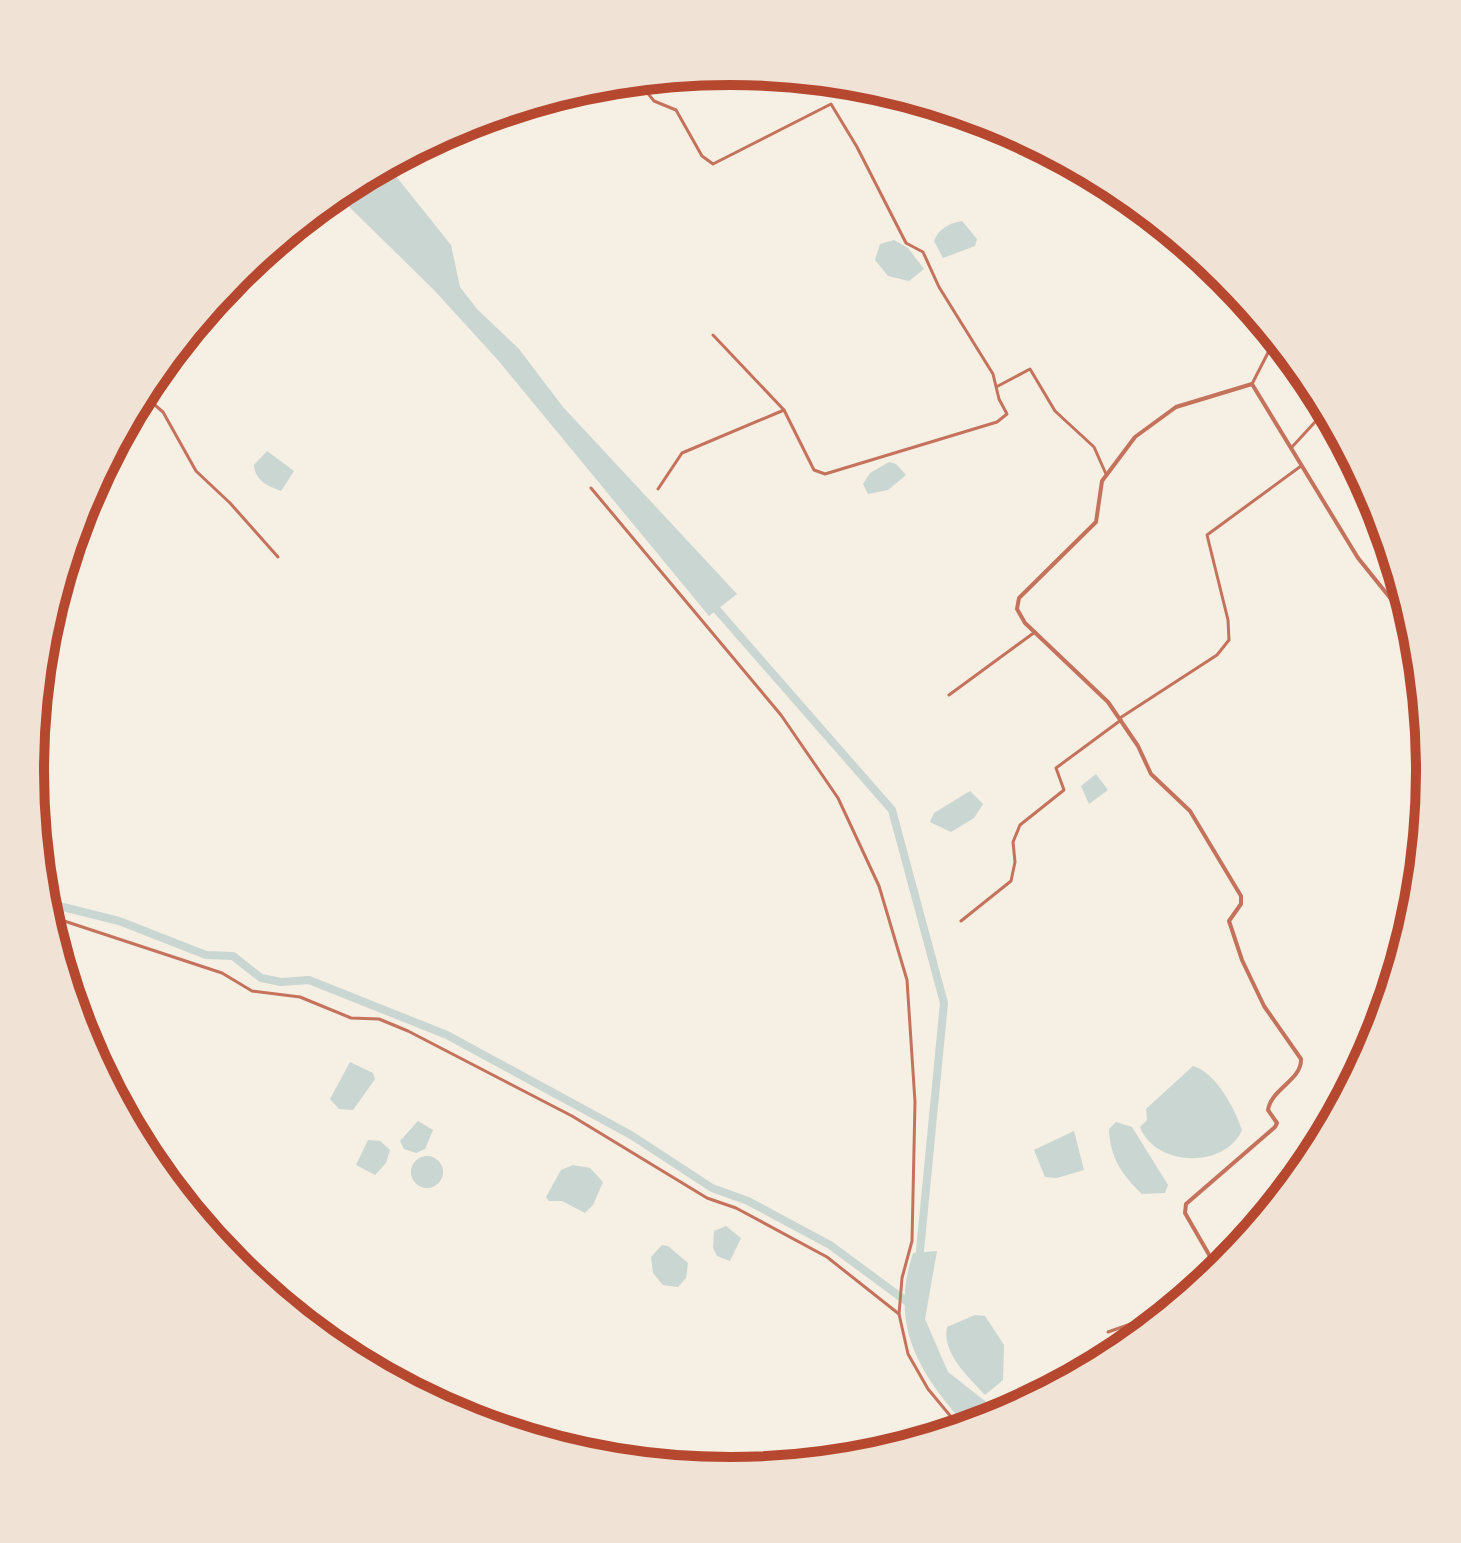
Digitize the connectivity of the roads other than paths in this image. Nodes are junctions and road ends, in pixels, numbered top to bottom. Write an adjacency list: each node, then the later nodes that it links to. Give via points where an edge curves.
1 (646, 90): 5 (street, via 654,101 676,110 702,156 713,164 831,104 906,243 923,252)
2 (713, 335): 7 (street)
3 (1270, 348): 4 (street)
4 (1252, 384): 9 (street); 11 (street, via 1176,407 1135,437)
5 (996, 387): 7 (street, via 1007,414 997,422 825,474 814,470); 11 (street, via 1030,369 1055,411 1094,447)
6 (152, 403): 14 (street, via 163,412 196,471)
7 (784, 410): 13 (street, via 682,453)
8 (1319, 418): 9 (street)
9 (1291, 448): 10 (street)
10 (1301, 466): 15 (street, via 1358,558); 18 (street, via 1207,535 1229,640 1217,655)
11 (1106, 474): 16 (street, via 1096,522 1019,598 1017,609)
12 (591, 488): 22 (street, via 781,715 838,798 879,886 907,980 915,1102 912,1241)
13 (658, 489)
14 (278, 557)
15 (1397, 606)
16 (1035, 632): 17 (street); 18 (street)
17 (949, 695)
18 (1120, 719): 20 (street, via 1056,768 1064,790 1020,825 1013,842 1011,881); 21 (street, via 1151,774 1190,811 1241,896 1229,921 1242,960 1264,1006 1301,1059 1298,1071 1269,1101 1275,1127 1186,1204 1185,1213)
19 (60, 920): 22 (street, via 222,973 252,991 300,997 351,1018 379,1019 408,1031 572,1116 707,1198 827,1257)
20 (961, 921)
21 (1212, 1260)
22 (899, 1314): 25 (street, via 908,1354)
23 (1143, 1320): 24 (street)
24 (1108, 1332)
25 (954, 1421)

